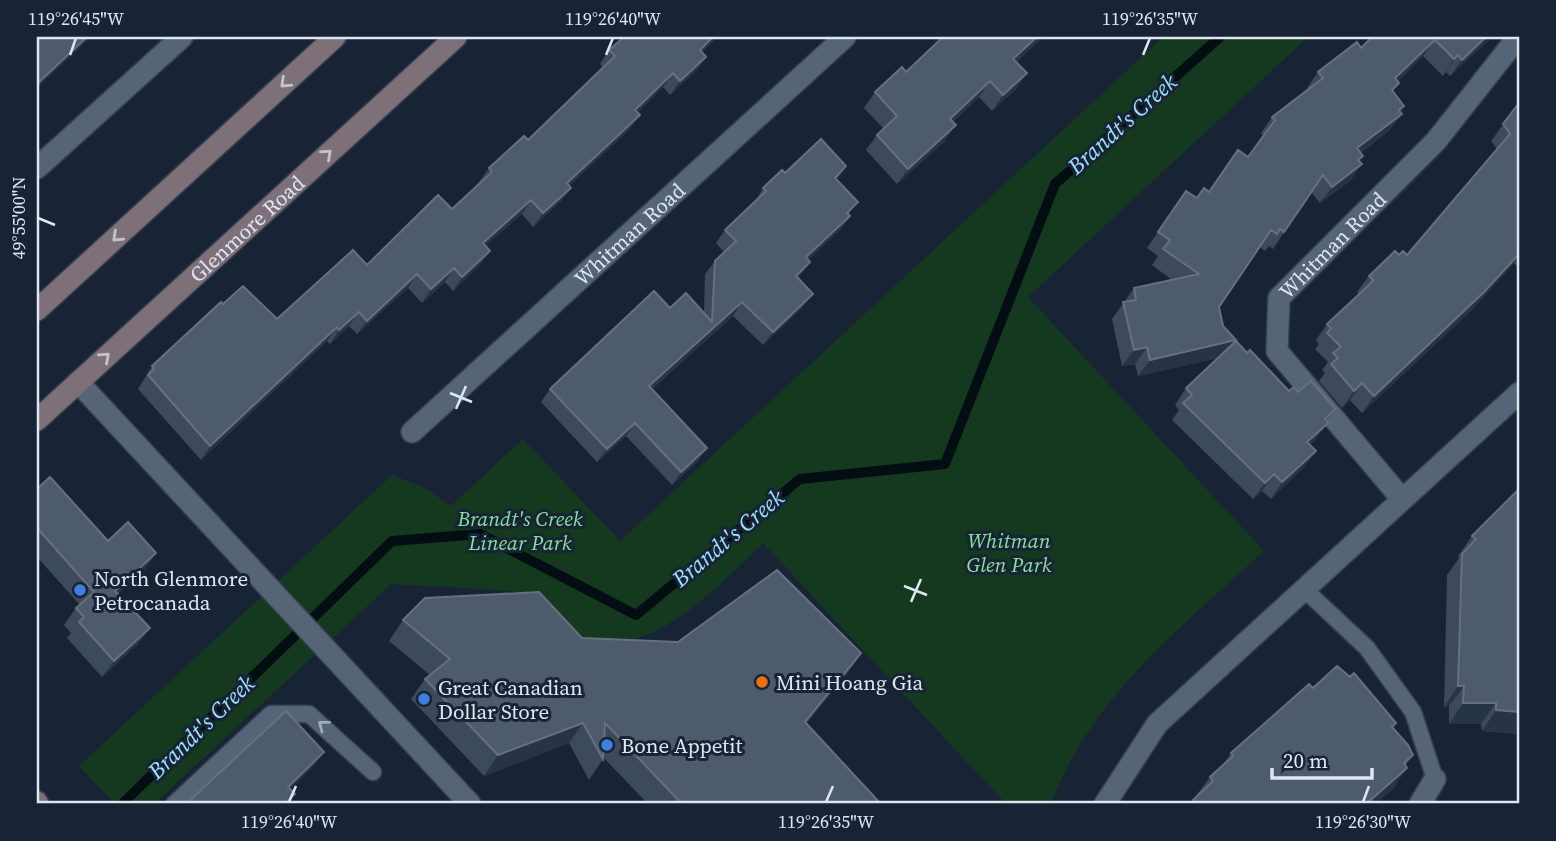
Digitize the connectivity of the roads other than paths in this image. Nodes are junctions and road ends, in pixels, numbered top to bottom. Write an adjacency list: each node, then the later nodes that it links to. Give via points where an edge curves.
1 (181, 37): 6 (street)
2 (335, 37): 7 (main road, one-way to 7)
3 (456, 37): 8 (main road, Glenmore Road, one-way to 3)
4 (845, 37): 11 (street, Whitman Road)
5 (1518, 37): 12 (street, Whitman Road, via 1436,141 1279,299 1277,351)
6 (37, 167)
7 (37, 310)
8 (78, 382): 10 (main road, Glenmore Road); 17 (street)
9 (1519, 393): 12 (street)
10 (37, 419)
11 (412, 432)
12 (1402, 499): 13 (street)
13 (1304, 589): 15 (lane, via 1367,648 1413,712); 18 (street, via 1157,724)
14 (373, 772): 16 (lane, one-way to 16, via 309,714 271,714)
15 (1435, 779): 19 (street)
16 (174, 804)
17 (470, 804)
18 (1105, 804)
19 (1420, 804)

